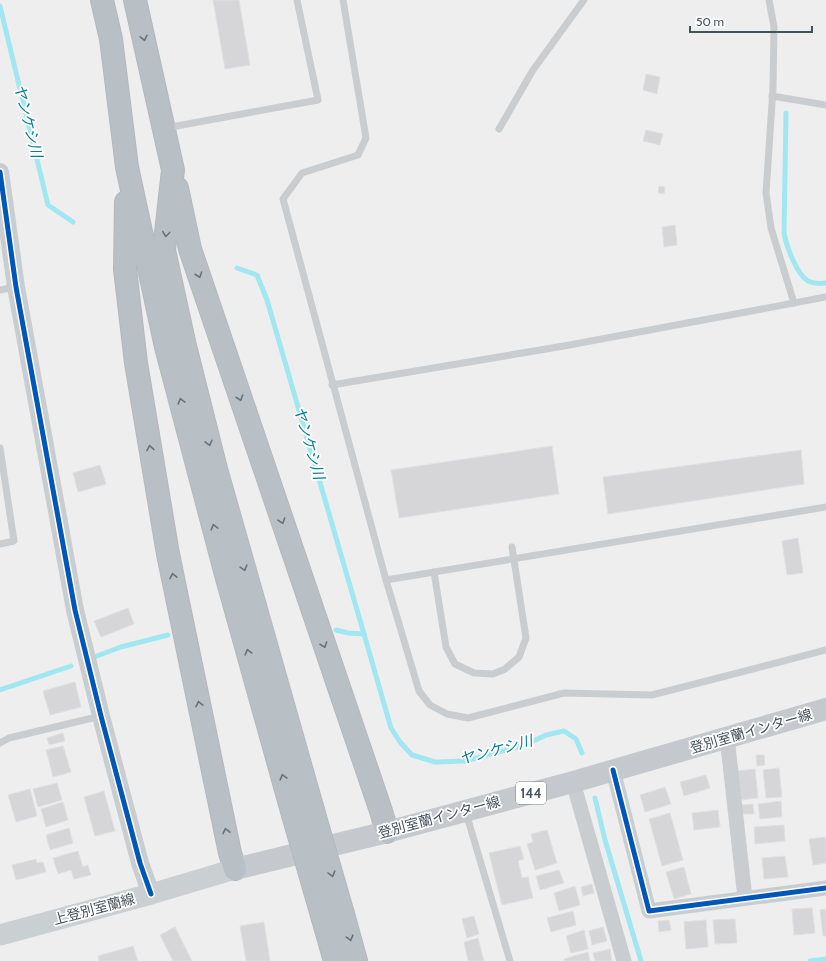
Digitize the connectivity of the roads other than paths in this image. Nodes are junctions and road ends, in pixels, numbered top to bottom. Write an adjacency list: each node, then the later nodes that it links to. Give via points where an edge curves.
1 (102, 0): 11 (highway, via 111,40)
2 (135, 0): 9 (highway, one-way to 9)
3 (297, 0): 9 (lane, via 318,100)
4 (343, 0): 17 (lane, via 366,138 358,155 302,173 283,199)
5 (584, 0): 10 (lane, via 532,70)
6 (769, 0): 7 (lane, via 774,27)
7 (772, 96): 8 (lane); 16 (lane, via 766,193 771,228)
8 (826, 105)
9 (164, 128): 12 (highway)
10 (499, 128)
11 (127, 167): 33 (highway, one-way to 11, via 225,572 166,347); 35 (highway, one-way to 11, via 168,554 136,363 125,268)
12 (173, 170): 33 (highway, one-way to 33, via 164,250 173,295); 34 (highway, one-way to 34, via 190,249)
13 (0, 172): 14 (street)
14 (8, 289): 27 (street, via 75,610)
15 (826, 297): 16 (lane)
16 (794, 303): 17 (lane, via 564,346)
17 (332, 385): 24 (lane)
18 (0, 448): 20 (lane, via 14,541)
19 (826, 508): 22 (lane)
20 (0, 544)
21 (512, 547): 22 (lane)
22 (514, 559): 23 (lane); 23 (lane, via 526,638 519,658 505,669 493,674 474,673 455,664 446,647)
23 (434, 572): 24 (lane)
24 (386, 580): 25 (lane, via 419,691 430,705 447,714 468,718 564,693 652,695)
25 (826, 650)
26 (826, 709): 28 (main road, 登別室蘭インター線 / 144)
27 (101, 716): 29 (lane, via 9,738); 37 (street, via 140,863)
28 (727, 738): 30 (main road, 登別室蘭インター線 / 144); 38 (street)
29 (0, 743)
30 (613, 770): 31 (main road, 登別室蘭インター線 / 144); 38 (street, via 649,911)
31 (573, 782): 32 (main road, 登別室蘭インター線 / 144); 44 (street)
32 (465, 810): 34 (main road, 登別室蘭インター線 / 144); 43 (lane)
33 (303, 812): 39 (highway, bridge)
34 (387, 832): 35 (main road, 登別室蘭インター線 / 144)
35 (235, 869): 37 (main road, 上登別室蘭線)
36 (826, 888): 38 (street)
37 (151, 894): 40 (main road, 上登別室蘭線)
38 (745, 898)
39 (333, 916): 41 (highway); 42 (highway, one-way to 42)
40 (2, 932)
41 (334, 961)
42 (356, 961)
43 (510, 961)
44 (624, 961)

